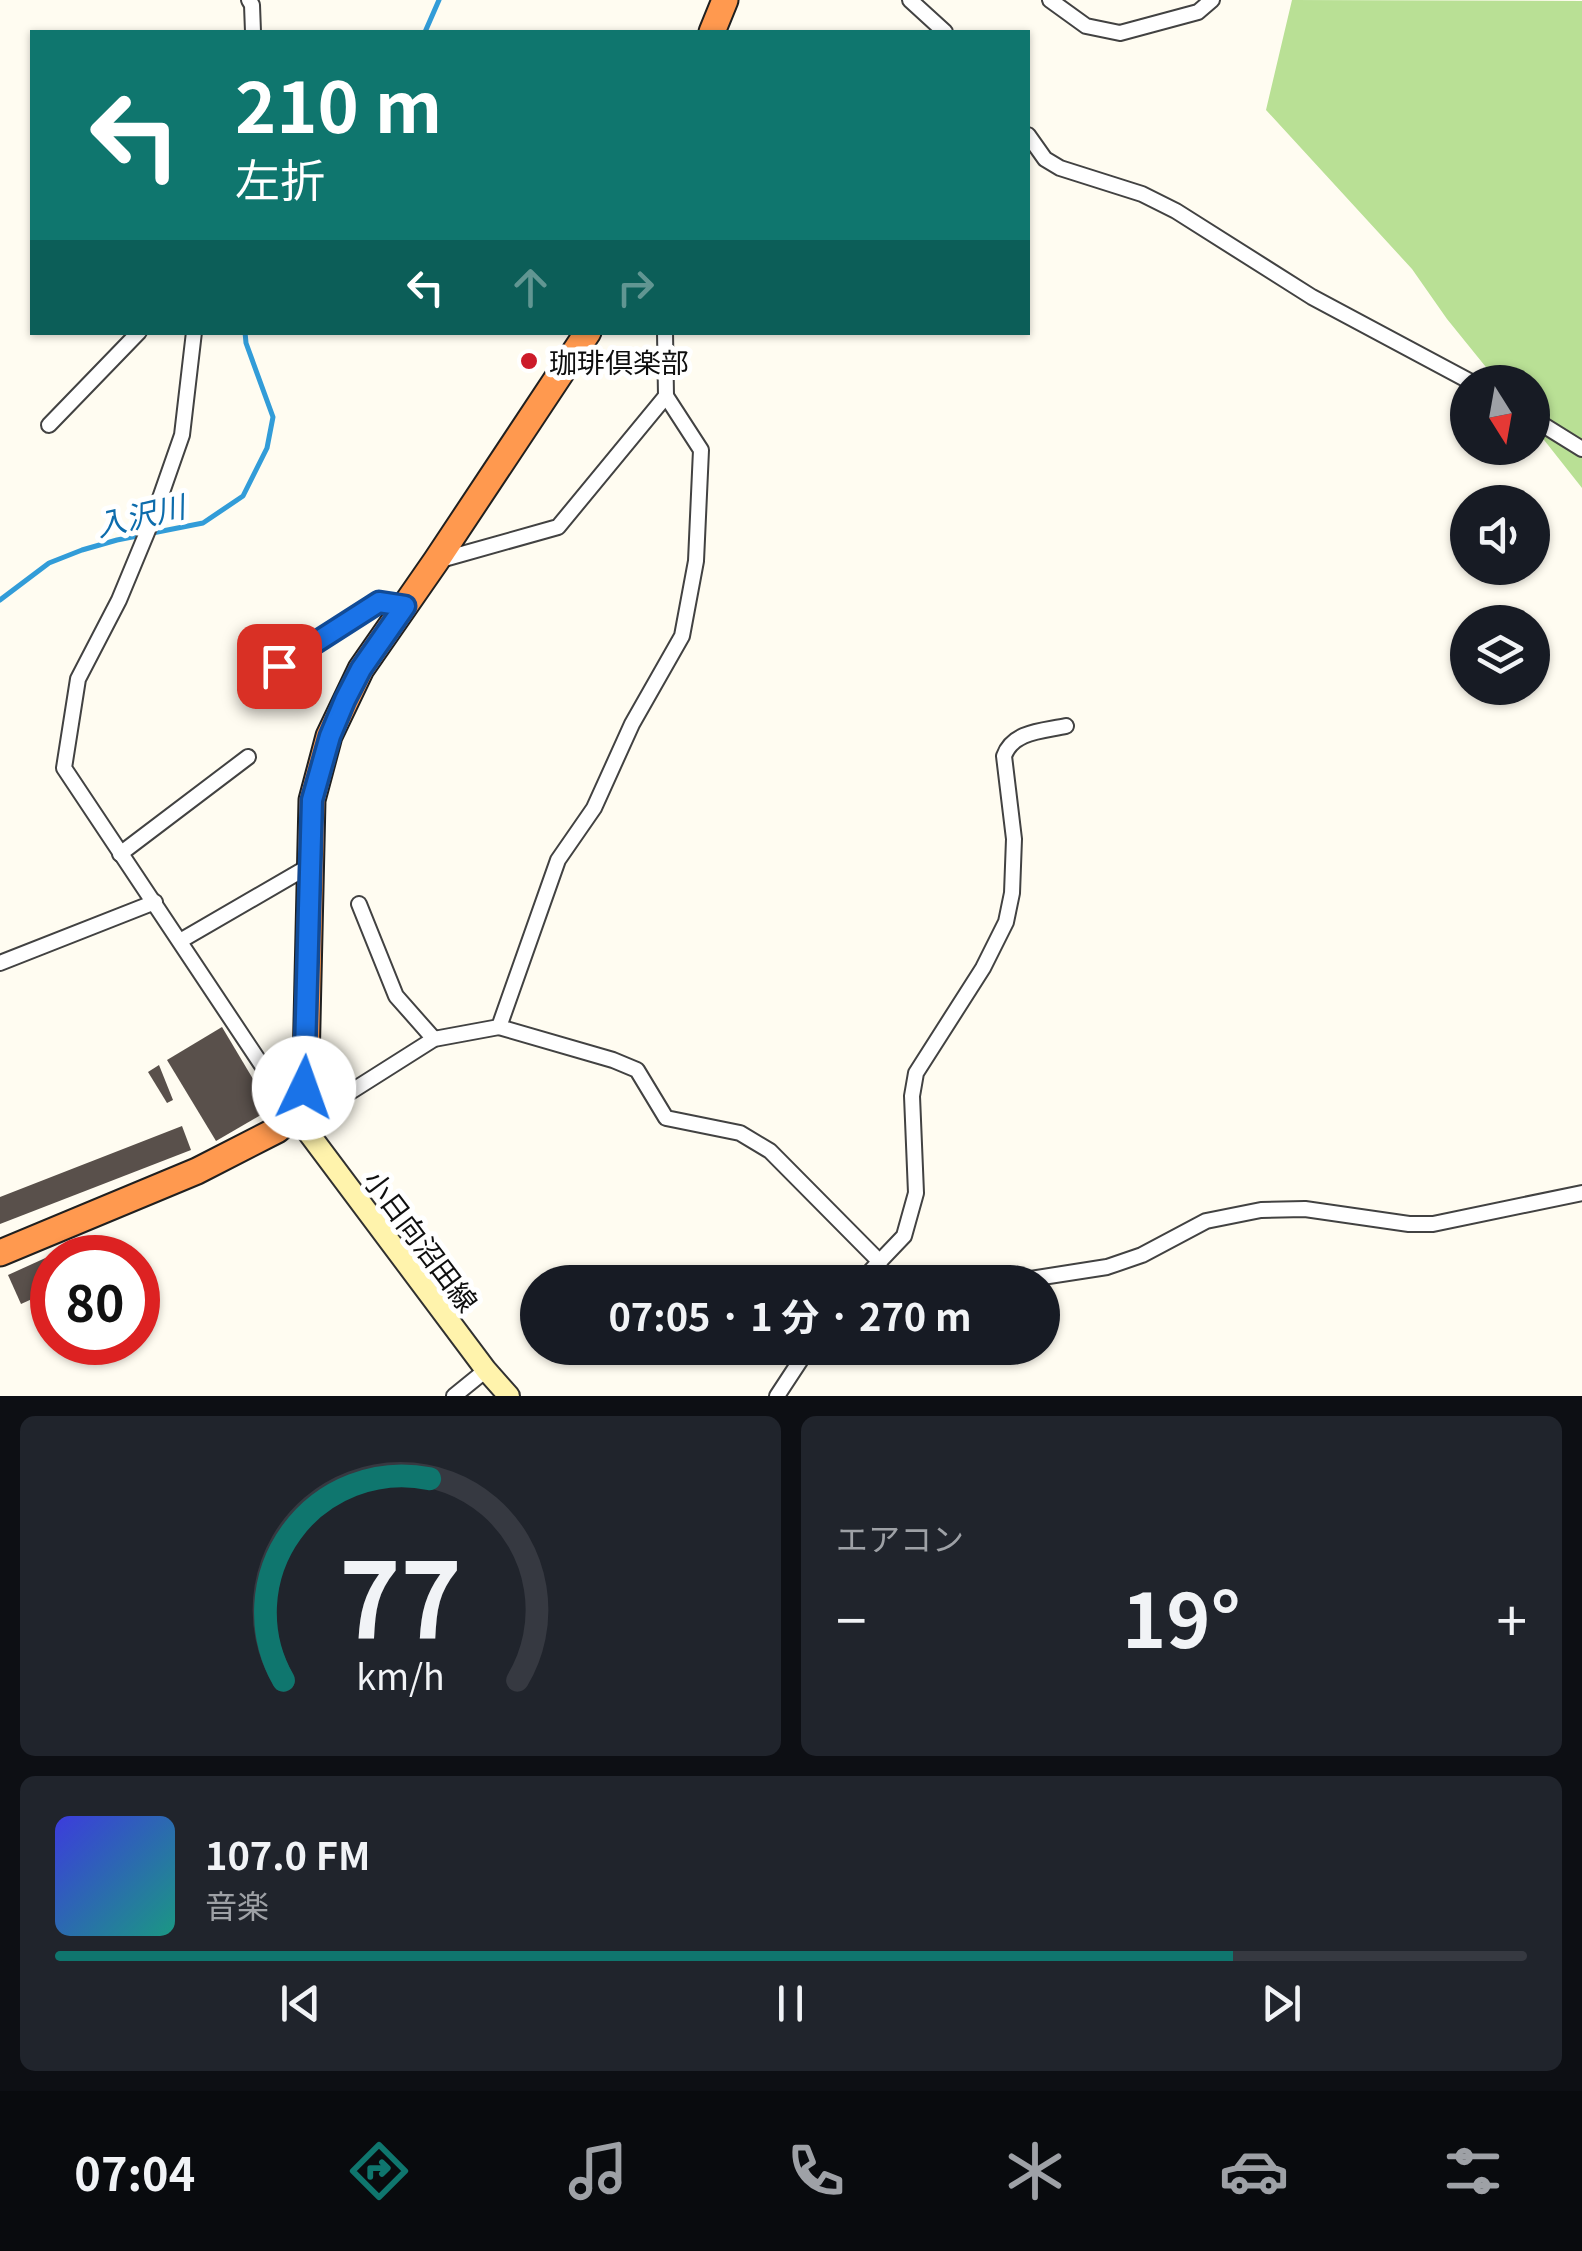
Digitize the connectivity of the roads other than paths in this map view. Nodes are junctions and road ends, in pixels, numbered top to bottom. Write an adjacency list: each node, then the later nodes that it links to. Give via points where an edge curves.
1 (249, 0): 6 (street)
2 (724, 0): 7 (highway)
3 (910, 0): 8 (street)
4 (1050, 0): 5 (street, via 1086,26 1120,33 1198,12)
5 (1212, 0)
6 (253, 30)
7 (713, 30)
8 (943, 30)
9 (1030, 139): 14 (street, via 1060,168 1176,211 1312,298)
10 (136, 335): 16 (street)
11 (194, 335): 24 (street, via 182,435 120,600 78,679 64,768)
12 (586, 335): 19 (highway)
13 (665, 335): 15 (street)
14 (1450, 370)
15 (666, 396): 19 (street, via 558,527); 30 (street, via 701,450 696,562 682,636 594,808 558,860)
16 (49, 424)
17 (1550, 429): 18 (street)
18 (1582, 449)
19 (436, 562): 20 (highway)
20 (405, 606): 21 (street, via 379,602); 25 (highway, via 361,669 330,736 312,800)
21 (246, 688)
22 (1066, 726): 35 (street, via 1020,736 1004,756 1014,838 1006,922 916,1072 916,1193 904,1236)
23 (248, 756): 24 (street)
24 (120, 854): 26 (street)
25 (310, 865): 28 (street); 32 (highway, via 306,1066)
26 (155, 902): 28 (street); 29 (street)
27 (358, 904): 31 (street, via 396,996)
28 (180, 941): 32 (street)
29 (0, 964)
30 (499, 1027): 31 (street); 35 (street, via 637,1070 666,1118 740,1134 770,1151)
31 (434, 1039): 32 (street, via 325,1108)
32 (294, 1115): 34 (highway, via 197,1171); 39 (main road, 小日向沼田線)
33 (1582, 1193): 37 (street, via 1432,1224 1261,1210 1206,1220 1107,1267)
34 (0, 1253)
35 (880, 1262): 36 (street)
36 (878, 1265)
37 (1060, 1274)
38 (797, 1365): 42 (street)
39 (486, 1370): 40 (street); 41 (main road, 小日向沼田線)
40 (454, 1396)
41 (509, 1396)
42 (778, 1396)

